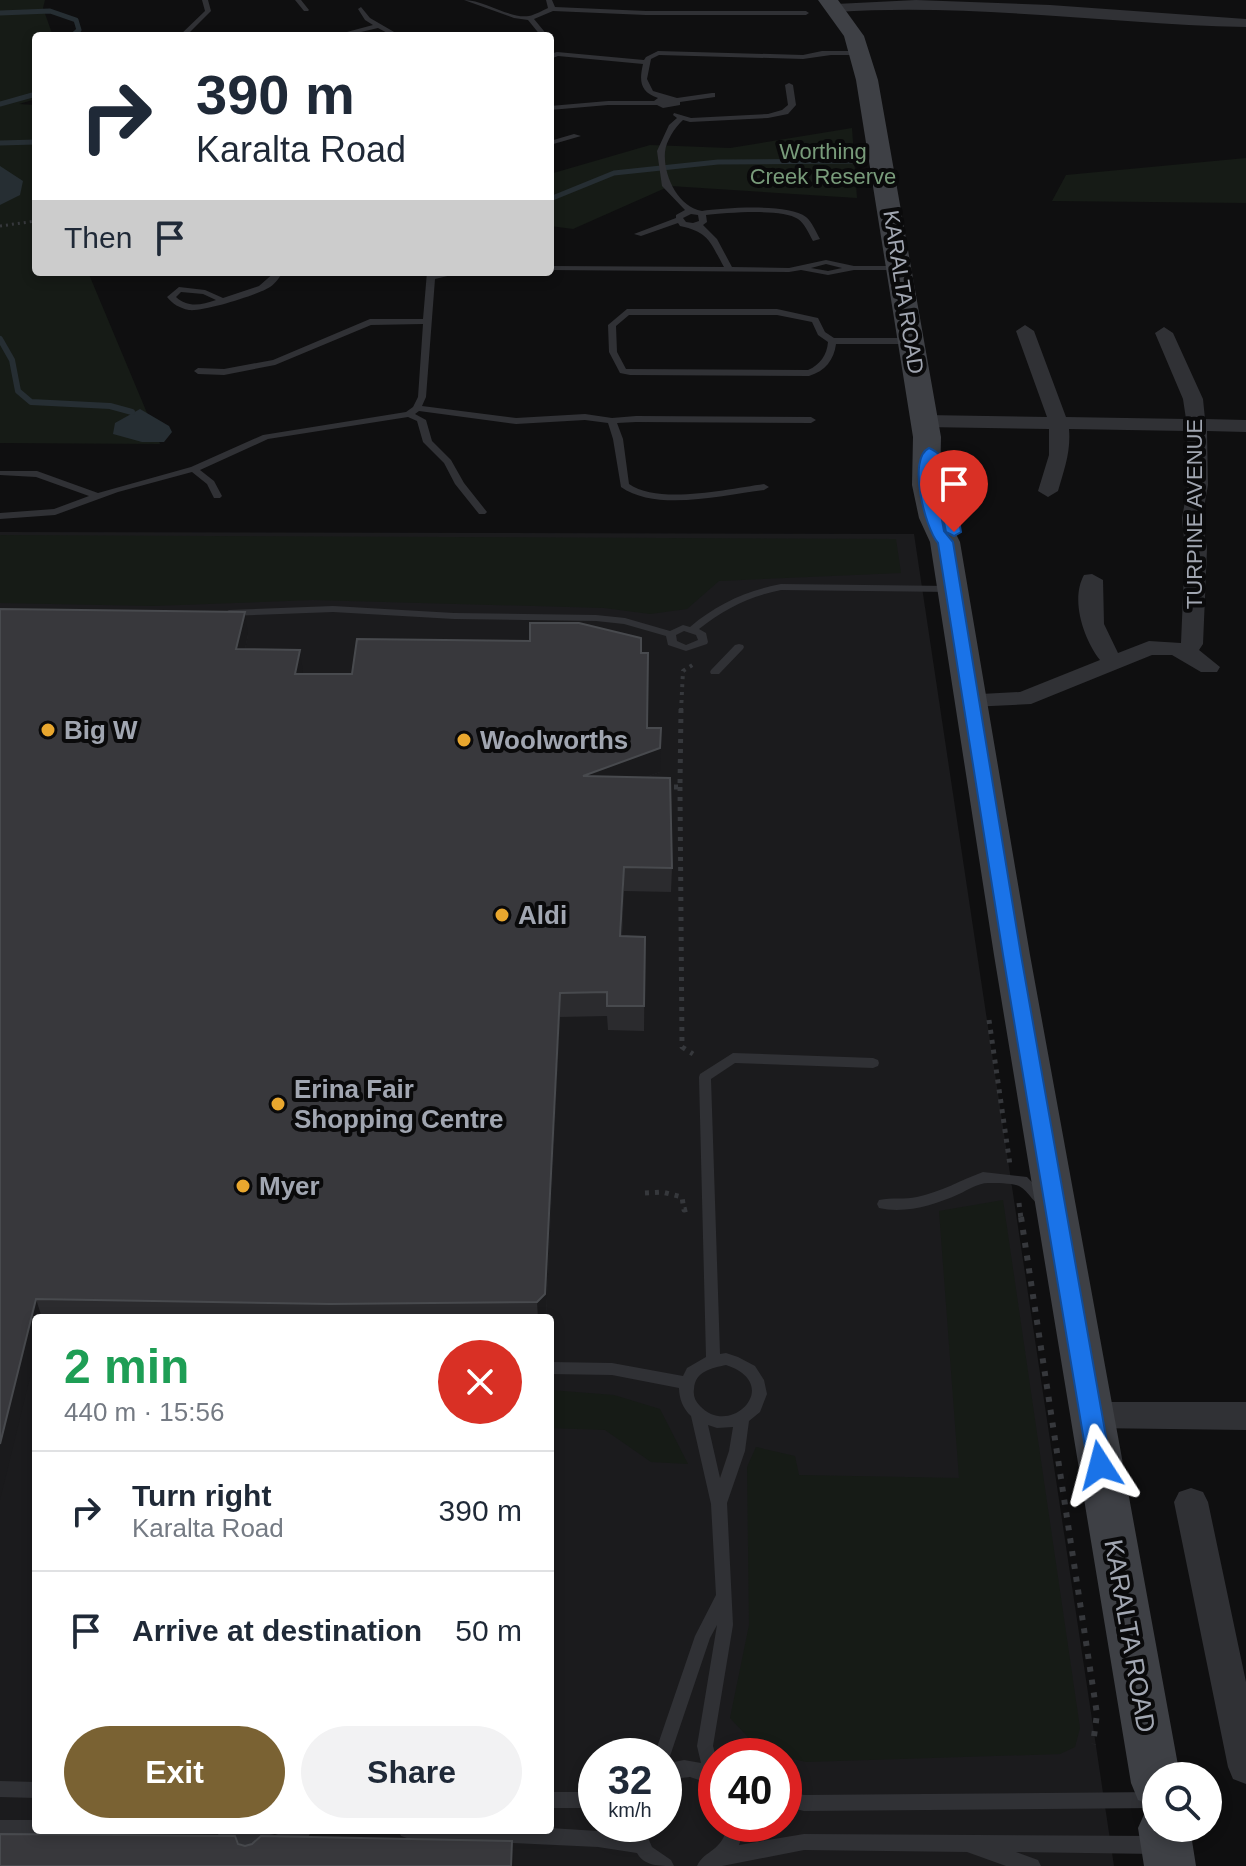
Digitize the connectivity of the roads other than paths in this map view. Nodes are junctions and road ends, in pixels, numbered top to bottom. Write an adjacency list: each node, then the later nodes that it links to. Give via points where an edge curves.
1 (205, 0): 16 (lane, via 208,11)
2 (298, 0): 10 (lane)
3 (467, 0): 13 (lane)
4 (549, 0): 9 (lane)
5 (745, 2): 11 (lane)
6 (832, 4): 7 (street); 21 (street, KARALTA ROAD)
7 (1048, 5): 14 (street)
8 (361, 9): 15 (lane)
9 (552, 9): 11 (lane); 13 (lane)
10 (306, 10)
11 (748, 12): 12 (lane)
12 (806, 13)
13 (530, 18): 19 (lane)
14 (1246, 23)
15 (378, 26): 17 (lane); 18 (lane)
16 (187, 32)
17 (352, 32)
18 (390, 32)
19 (542, 32)
20 (554, 52): 22 (lane)
21 (859, 53): 22 (lane, via 817,57 668,52); 38 (street, KARALTA ROAD)
22 (645, 62): 25 (lane, via 644,87)
23 (789, 85): 28 (lane, via 792,105 778,114)
24 (712, 95): 26 (lane)
25 (660, 101): 26 (lane); 27 (lane)
26 (673, 103): 28 (lane)
27 (554, 108)
28 (681, 118): 31 (lane, via 661,151 670,192)
29 (577, 136): 30 (lane)
30 (554, 142)
31 (690, 211): 32 (lane); 33 (lane)
32 (702, 213): 34 (lane, via 705,219); 36 (lane, via 797,215)
33 (679, 220): 34 (lane); 35 (lane)
34 (698, 225): 39 (lane)
35 (638, 234)
36 (816, 239)
37 (554, 268): 39 (lane)
38 (900, 268): 39 (lane, via 840,273); 47 (street, KARALTA ROAD)
39 (730, 270)
40 (276, 276): 42 (lane, via 243,297)
41 (432, 276): 43 (lane)
42 (222, 300): 42 (lane, via 194,308 171,297 179,289 191,289)
43 (428, 321): 48 (lane, via 370,322 275,362 224,372); 49 (lane, via 422,397)
44 (1025, 331): 55 (street, via 1043,372)
45 (1164, 333): 56 (street, TURPINE AVENUE, via 1187,382)
46 (832, 341): 46 (lane, via 830,354 809,373 630,372 623,371 613,352 612,325 627,312 777,312 815,320); 47 (lane)
47 (911, 341): 57 (street, KARALTA ROAD)
48 (198, 371)
49 (413, 411): 50 (lane); 51 (lane); 59 (lane, via 266,437)
50 (451, 415): 51 (lane); 53 (lane)
51 (421, 420): 65 (lane, via 428,442)
52 (811, 420): 53 (lane)
53 (612, 421): 61 (lane, via 624,485 632,493 660,497)
54 (1246, 426): 56 (street)
55 (1057, 431): 56 (street); 57 (street); 62 (street, via 1060,443)
56 (1197, 431): 58 (street); 73 (street, TURPINE AVENUE, via 1192,644)
57 (927, 437): 68 (street, KARALTA ROAD, via 924,467 937,532 945,542)
58 (1246, 437)
59 (194, 469): 63 (lane); 64 (lane)
60 (2, 473): 63 (lane, via 37,474)
61 (764, 487)
62 (1048, 491)
63 (98, 496): 66 (lane, via 44,514)
64 (217, 496)
65 (482, 512)
66 (0, 516)
67 (1092, 580): 74 (street, via 1096,637)
68 (951, 589): 70 (lane, via 769,589 737,597); 77 (street, KARALTA ROAD)
69 (223, 614): 71 (lane, via 333,609 596,618)
70 (692, 630): 71 (lane); 71 (lane, via 704,639 692,648 672,643)
71 (671, 634)
72 (739, 647): 76 (lane)
73 (1187, 652): 74 (street, via 1149,648); 75 (street)
74 (1114, 662): 77 (street, via 1023,699)
75 (1209, 667)
76 (715, 672)
77 (970, 700): 80 (street, KARALTA ROAD)
78 (873, 1063): 81 (lane, via 733,1058 705,1077)
79 (884, 1204): 80 (lane, via 942,1196 983,1177 1022,1181)
80 (1057, 1215): 84 (street, KARALTA ROAD)
81 (713, 1360): 83 (lane, via 695,1368); 87 (lane, via 747,1367 759,1384 757,1404)
82 (554, 1368): 83 (lane, via 612,1369)
83 (685, 1383): 85 (lane, via 688,1404)
84 (1092, 1415): 86 (street); 94 (street, KARALTA ROAD)
85 (698, 1416): 87 (lane, via 717,1423); 89 (lane)
86 (1246, 1416)
87 (742, 1419): 89 (lane)
88 (1191, 1502): 91 (street)
89 (719, 1504): 90 (lane)
90 (724, 1596): 92 (lane, via 703,1636); 93 (lane, via 725,1625)
91 (1236, 1656): 95 (street)
92 (668, 1738)
93 (706, 1738)
94 (1152, 1762)
95 (1246, 1767)
96 (0, 1789): 97 (lane)
97 (32, 1790)
98 (554, 1800): 99 (lane)
99 (578, 1800)
100 (802, 1802): 103 (lane)
101 (0, 1828): 102 (lane)
102 (32, 1828)
103 (1142, 1833)
104 (234, 1834): 108 (lane)
105 (300, 1834): 108 (lane, via 283,1844)
106 (492, 1834): 112 (lane)
107 (1142, 1836): 111 (lane)
108 (253, 1842)
109 (639, 1842): 112 (lane)
110 (732, 1842): 114 (lane)
111 (964, 1843): 114 (lane, via 804,1842); 115 (lane)
112 (640, 1845): 113 (lane)
113 (657, 1864)
114 (711, 1864)
115 (1032, 1866)

